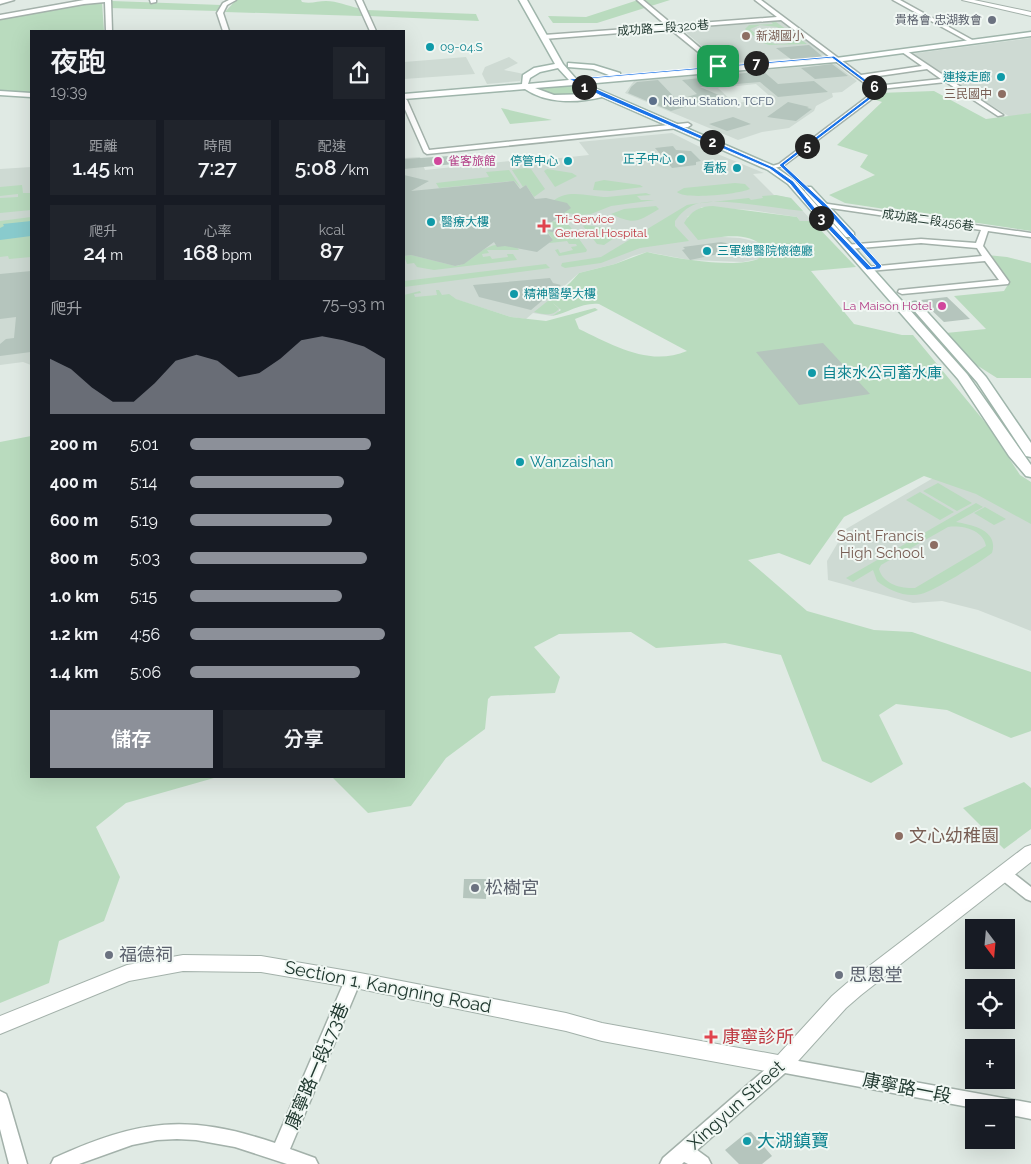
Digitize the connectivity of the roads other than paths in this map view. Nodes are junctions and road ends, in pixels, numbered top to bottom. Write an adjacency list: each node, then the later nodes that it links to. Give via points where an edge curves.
1 (11, 0): 11 (street)
2 (108, 0): 13 (street); 16 (street)
3 (232, 0): 17 (street, via 220,13)
4 (359, 0): 18 (street)
5 (523, 0): 21 (main road)
6 (532, 0): 20 (main road)
7 (640, 0): 15 (street)
8 (758, 0): 14 (street)
9 (896, 0): 22 (street)
10 (965, 0): 12 (street)
11 (0, 2)
12 (1031, 14)
13 (0, 17)
14 (783, 18): 15 (street, 成功路二段320巷); 24 (street)
15 (673, 27): 20 (street, 成功路二段320巷); 27 (street)
16 (109, 30)
17 (226, 30)
18 (373, 30)
19 (1031, 32): 22 (main road)
20 (553, 36): 21 (street, 成功路二段320巷); 26 (main road)
21 (544, 37): 25 (main road)
22 (971, 41): 23 (main road); 24 (main road)
23 (905, 52): 24 (main road); 28 (street)
24 (835, 58): 27 (main road); 29 (main road); 30 (street)
25 (560, 65): 32 (main road); 33 (main road, via 533,71 526,77)
26 (571, 65): 29 (main road, via 594,67); 32 (main road)
27 (718, 66): 29 (main road)
28 (928, 67): 30 (street); 31 (street)
29 (619, 77): 32 (main road); 35 (main road)
30 (859, 77): 34 (street)
31 (947, 80): 34 (street); 43 (street)
32 (578, 81): 33 (main road); 35 (main road)
33 (526, 85): 35 (main road, via 538,93 555,97 576,98); 37 (main road); 40 (main road)
34 (877, 89): 45 (street)
35 (612, 91): 44 (main road)
36 (0, 93): 38 (main road)
37 (405, 93)
38 (30, 95)
39 (0, 98): 41 (main road)
40 (405, 99)
41 (30, 100)
42 (405, 101): 44 (street, via 427,152)
43 (1000, 115)
44 (684, 126): 45 (main road)
45 (776, 167): 46 (main road); 49 (main road)
46 (824, 205): 47 (street, 成功路二段456巷); 49 (main road)
47 (985, 228): 48 (street, 成功路二段456巷); 50 (street)
48 (1031, 235)
49 (854, 246): 50 (street, via 921,240); 52 (main road)
50 (979, 246): 51 (street)
51 (987, 258): 52 (street); 53 (street, via 1005,282)
52 (875, 268): 53 (main road); 55 (main road, via 964,377)
53 (902, 292): 54 (main road, via 987,387)
54 (1031, 453)
55 (1031, 473)
56 (1031, 852): 57 (street, Xingyun Street)
57 (1004, 873): 58 (street); 61 (street, Xingyun Street, via 839,1002)
58 (1031, 895)
59 (353, 980): 60 (street, Section 1, Kangning Road, via 261,964 183,963 112,978); 61 (street, Section 1, Kangning Road, via 602,1032); 65 (street, 康寧路一段173巷)
60 (0, 1025)
61 (782, 1065): 63 (street, 康寧路一段); 64 (street, Xingyun Street)
62 (0, 1099): 66 (street)
63 (1031, 1111)
64 (684, 1151): 69 (street, Xingyun Street); 70 (street)
65 (280, 1153): 67 (street, via 223,1136 158,1132 123,1140); 68 (street)
66 (18, 1164)
67 (60, 1164)
68 (309, 1164)
69 (669, 1164)
70 (702, 1164)

